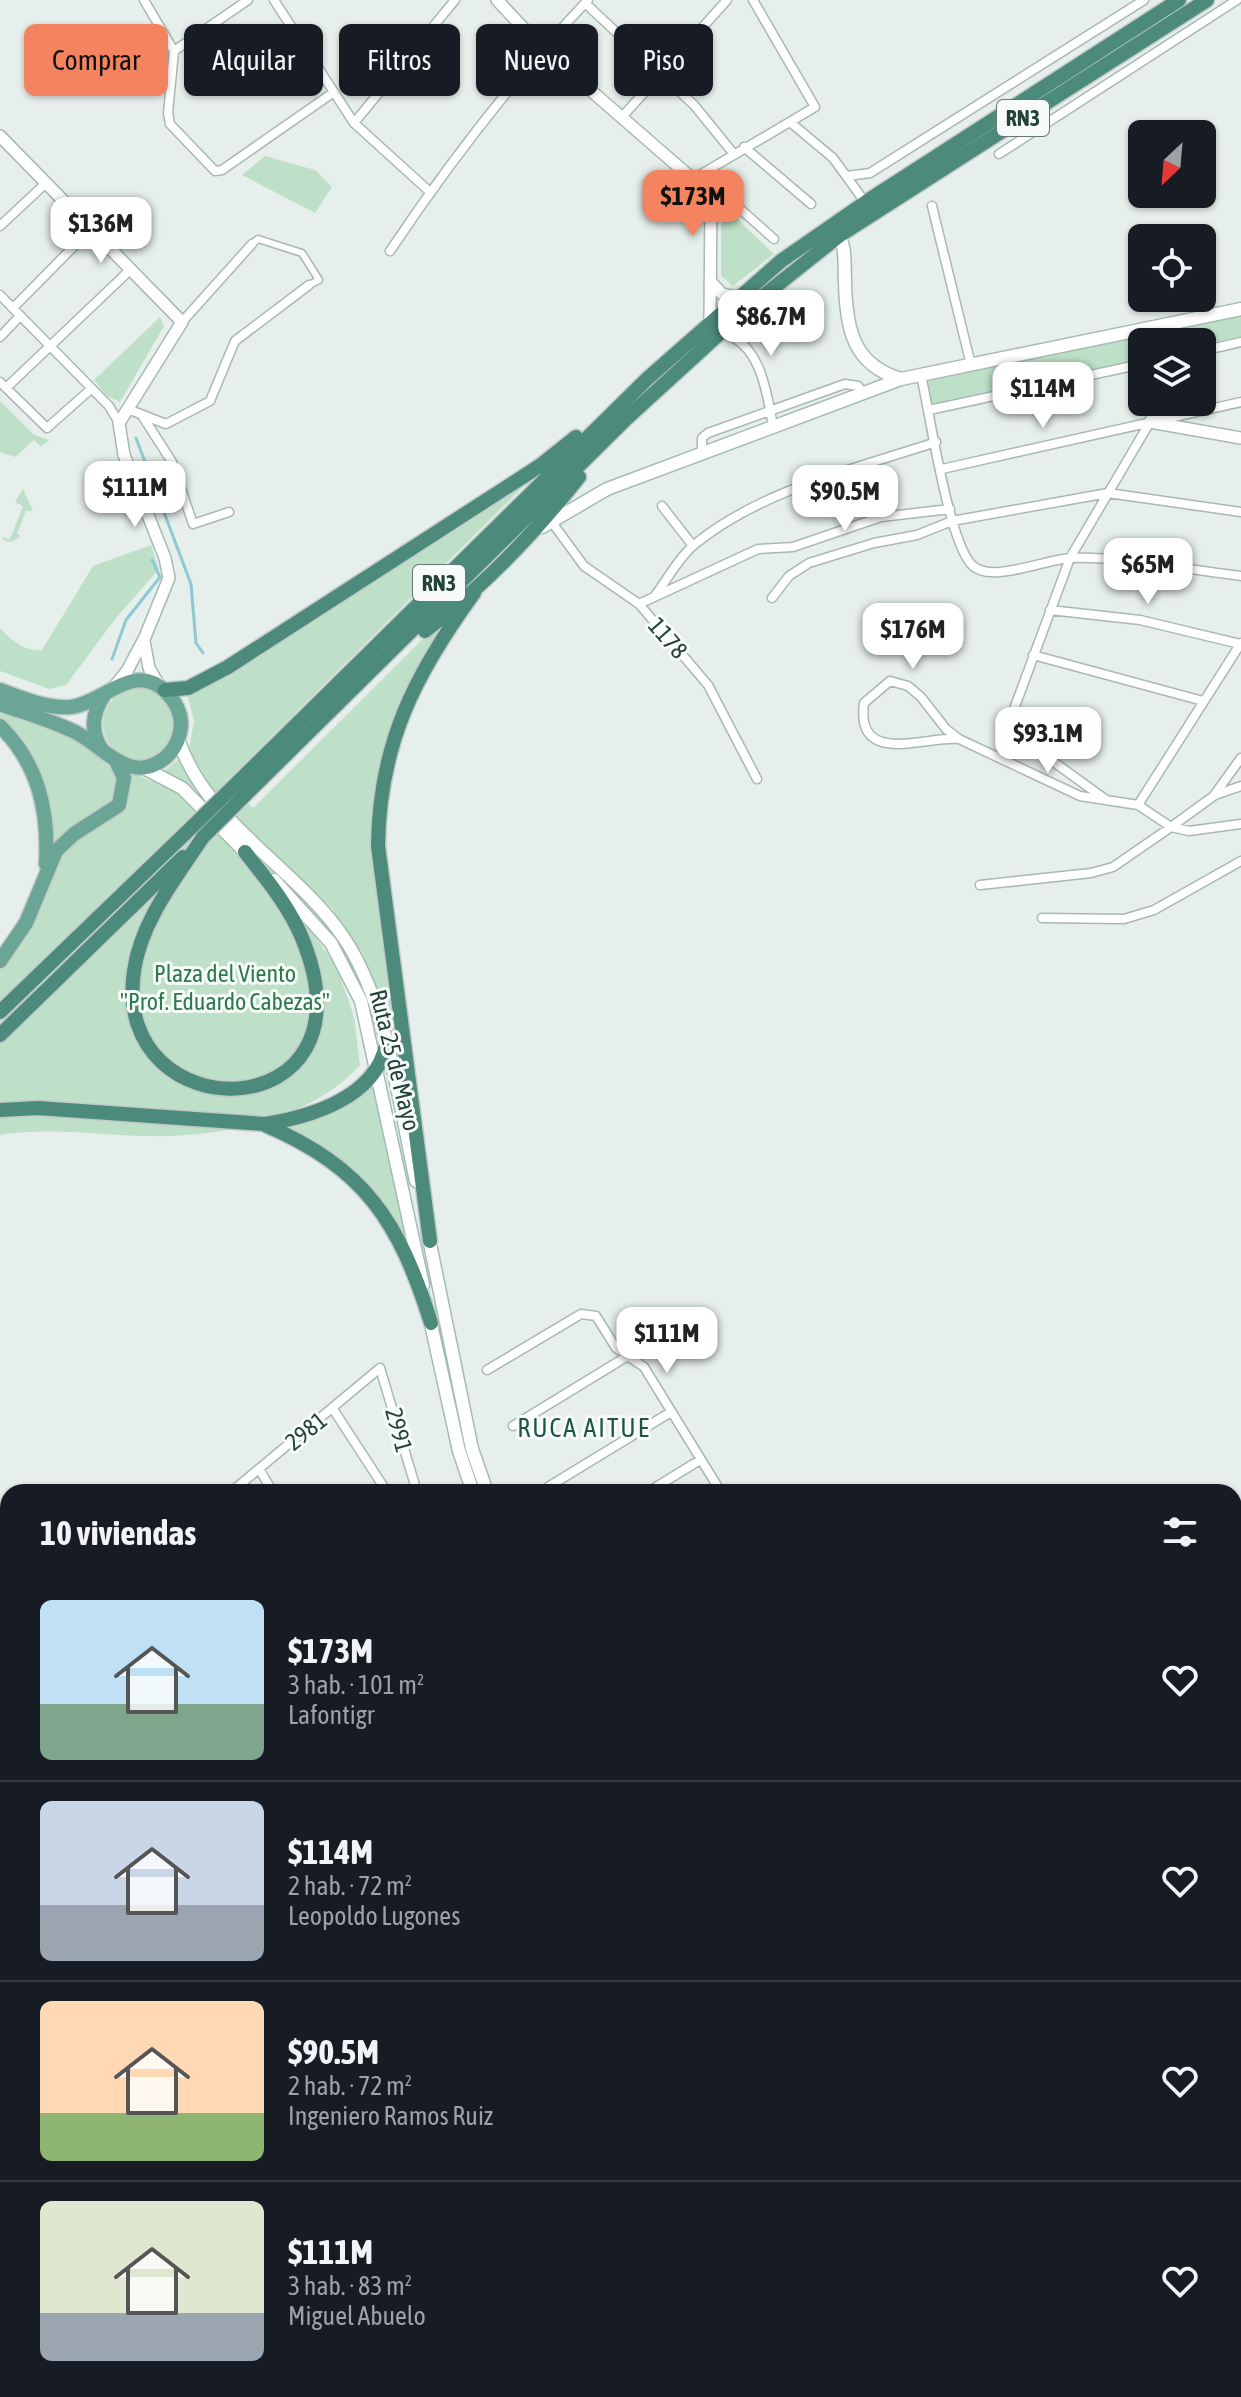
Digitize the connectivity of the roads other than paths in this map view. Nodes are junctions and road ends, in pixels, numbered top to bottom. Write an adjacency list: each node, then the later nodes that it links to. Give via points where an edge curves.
1 (144, 0): 17 (street)
2 (248, 0): 17 (street)
3 (274, 0): 18 (street)
4 (455, 0): 25 (street)
5 (497, 0): 13 (street)
6 (727, 0): 15 (street)
7 (753, 0): 24 (street, via 815,107)
8 (1179, 0): 35 (highway, RN3)
9 (1207, 0): 40 (highway, RN3)
10 (1237, 0): 29 (street)
11 (1139, 1): 30 (street, via 870,173)
12 (587, 2): 14 (street); 16 (street)
13 (520, 24)
14 (566, 24)
15 (705, 24)
16 (614, 28)
17 (174, 51): 18 (street, via 170,124 208,167 222,170)
18 (334, 92): 25 (street)
19 (506, 96): 33 (street)
20 (598, 96): 23 (street)
21 (641, 96): 23 (street)
22 (685, 96): 28 (street)
23 (622, 117): 31 (street)
24 (790, 122): 27 (street); 30 (street)
25 (354, 123): 33 (street)
26 (0, 136): 32 (street)
27 (744, 147): 28 (street); 36 (street)
28 (733, 153): 31 (street)
29 (999, 154)
30 (847, 176): 35 (street)
31 (693, 179): 34 (street)
32 (46, 183): 38 (street); 39 (street)
33 (430, 192): 43 (street)
34 (711, 195): 41 (street, via 736,205); 45 (street)
35 (865, 202): 40 (highway, RN3)
36 (811, 204)
37 (932, 206): 63 (street)
38 (0, 226)
39 (91, 229): 44 (street); 49 (street)
40 (836, 230): 48 (highway, RN3); 51 (highway, RN3); 62 (main road, via 846,255 845,295)
41 (774, 239)
42 (252, 244): 46 (street, via 258,239 302,253 319,280); 53 (street)
43 (390, 251)
44 (130, 270): 53 (street); 60 (street)
45 (710, 281): 48 (street, via 722,294); 55 (street)
46 (309, 285): 75 (street, via 235,341 216,391 205,405 166,424)
47 (0, 295): 49 (street)
48 (737, 297): 55 (highway, RN3)
49 (13, 308): 52 (street)
50 (1241, 309): 54 (main road)
51 (743, 312): 55 (highway, RN3); 58 (street)
52 (20, 316): 57 (street); 60 (street)
53 (182, 322): 73 (street)
54 (1174, 323): 56 (street); 63 (main road)
55 (714, 327): 58 (street); 66 (highway, RN3); 77 (highway, RN3)
56 (1175, 328)
57 (0, 337)
58 (744, 341): 72 (street)
59 (1241, 342): 61 (street)
60 (51, 348): 68 (street); 69 (street)
61 (1216, 348)
62 (858, 351): 67 (main road, via 871,368); 70 (main road)
63 (971, 365): 65 (main road)
64 (1128, 367): 74 (street)
65 (921, 375): 67 (main road); 74 (street)
66 (647, 379): 105 (highway, via 541,465 209,679 188,688); 118 (highway, RN3)
67 (901, 379): 70 (main road)
68 (3, 385): 69 (street, via 45,428)
69 (91, 389): 79 (street)
70 (866, 391): 72 (street, via 845,384); 80 (main road)
71 (1241, 402): 78 (street)
72 (770, 409): 80 (street); 83 (street, via 708,433 702,438)
73 (130, 410): 75 (street); 79 (street)
74 (929, 410): 82 (street)
75 (143, 416): 88 (street, via 168,452 193,524)
76 (1154, 416): 78 (street)
77 (628, 417): 92 (highway); 104 (highway, RN3)
78 (1150, 422): 81 (street); 84 (street); 85 (street)
79 (119, 423): 101 (street, via 124,455 169,572)
80 (773, 426): 83 (main road)
81 (1241, 438)
82 (936, 442): 84 (street); 93 (street, via 778,495)
83 (702, 452): 90 (main road, via 607,489)
84 (942, 469): 87 (street)
85 (1108, 493): 89 (street); 91 (street); 94 (street)
86 (662, 506): 93 (street)
87 (950, 509): 91 (street); 97 (street, via 881,517 793,547 758,549)
88 (229, 512)
89 (1241, 512)
90 (551, 521): 92 (main road); 99 (street, 1178, via 584,566)
91 (952, 521): 94 (street, via 969,562 979,572); 98 (street, via 809,563 789,576)
92 (536, 531): 96 (highway)
93 (693, 546): 97 (street)
94 (1070, 558): 95 (street); 100 (street)
95 (1241, 576)
96 (474, 593): 104 (highway); 137 (highway, via 409,695 391,745 379,807 378,846)
97 (654, 597): 99 (street)
98 (772, 598)
99 (639, 604): 116 (street, 1178, via 708,685)
100 (1050, 610): 102 (street, via 1140,620); 103 (street)
101 (145, 637): 105 (street, via 147,661); 107 (street)
102 (1240, 643): 108 (street)
103 (1033, 655): 108 (street); 120 (street, via 1010,728)
104 (377, 668): 118 (highway, RN3)
105 (162, 689): 107 (main road, via 132,680); 111 (main road, Ruta 25 de Mayo, via 179,713)
106 (0, 690): 107 (main road, via 64,707)
107 (109, 691): 114 (main road, via 93,718 98,743)
108 (1203, 701): 121 (street)
109 (0, 704): 114 (main road, via 73,731)
110 (0, 726): 127 (main road, via 19,748 40,790 47,826)
111 (178, 739): 115 (main road, via 164,759); 133 (main road, Ruta 25 de Mayo, via 199,785 343,936 364,973)
112 (959, 739): 112 (street, via 908,686 890,681 864,703 865,725 888,743); 120 (street, via 1043,782 1089,800)
113 (1241, 758): 119 (street)
114 (111, 759): 115 (main road); 127 (main road, via 124,778 119,805 61,846)
115 (142, 767): 125 (main road, Ruta 25 de Mayo, via 182,788)
116 (757, 779)
117 (1241, 786): 119 (street)
118 (237, 793): 124 (highway, RN3, bridge)
119 (1215, 795): 123 (street)
120 (1105, 800): 121 (street)
121 (1138, 805): 123 (street)
122 (1241, 824): 123 (street, via 1189,831)
123 (1171, 827): 128 (street, via 1113,867)
124 (198, 831): 125 (highway, via 148,926 133,973 133,998 138,1020 160,1060 178,1076 224,1090 265,1084 282,1074 305,1050 317,1014 313,968 302,938); 131 (highway, RN3); 132 (highway, RN3)
125 (245, 852): 134 (main road, Ruta 25 de Mayo, via 312,920 338,955 361,1001)
126 (1241, 861): 129 (street, via 1154,910 1124,919)
127 (44, 876): 130 (main road, via 26,923)
128 (980, 885)
129 (1042, 918)
130 (0, 961)
131 (0, 1012)
132 (0, 1035)
133 (386, 1045): 134 (highway); 137 (main road, Ruta 25 de Mayo)
134 (377, 1067): 136 (highway, via 333,1105); 138 (main road, Ruta 25 de Mayo)
135 (0, 1110): 136 (highway, via 38,1108)
136 (265, 1124): 138 (highway, via 316,1149 367,1193 407,1257)
137 (430, 1241): 152 (main road, Ruta 25 de Mayo, via 472,1449)
138 (431, 1323): 151 (main road, Ruta 25 de Mayo)
139 (626, 1357): 141 (street, via 589,1312); 143 (street, via 644,1367); 144 (street)
140 (380, 1368): 142 (street, 2981); 150 (street, 2991)
141 (487, 1370)
142 (333, 1409): 146 (street, 2981); 149 (street)
143 (671, 1412): 145 (street); 153 (street)
144 (513, 1426)
145 (700, 1460): 154 (street); 155 (street)
146 (259, 1469): 147 (street, 2981); 148 (street)
147 (241, 1484)
148 (268, 1484)
149 (382, 1484)
150 (415, 1484)
151 (470, 1484)
152 (484, 1484)
153 (553, 1484)
154 (661, 1484)
155 (716, 1484)

